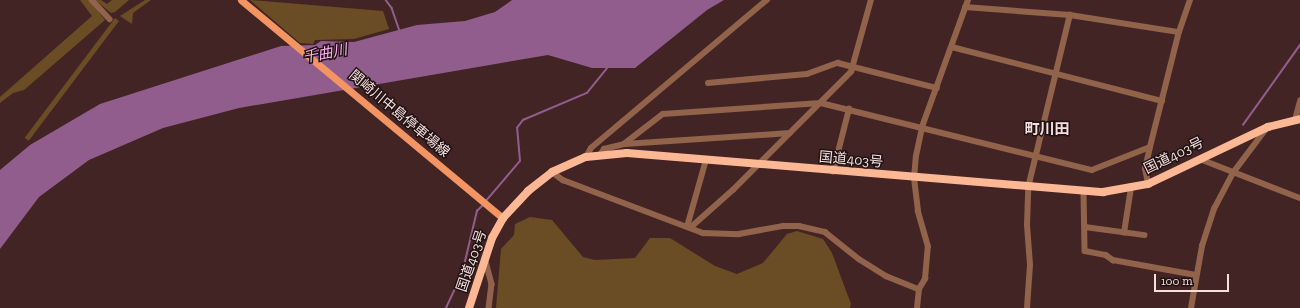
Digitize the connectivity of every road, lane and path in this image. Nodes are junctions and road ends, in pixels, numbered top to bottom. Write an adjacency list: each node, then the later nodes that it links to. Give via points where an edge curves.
1 (92, 0): 9 (street)
2 (241, 0): 43 (main road, 関崎川中島停車場線)
3 (767, 0): 28 (street, via 591,148)
4 (871, 0): 12 (street)
5 (968, 0): 7 (street)
6 (1190, 0): 10 (street)
7 (965, 7): 8 (street); 11 (street)
8 (1070, 15): 10 (street); 13 (street)
9 (110, 19)
10 (1179, 32): 16 (street)
11 (952, 47): 13 (street); 15 (street)
12 (853, 66): 14 (street, via 838,63 807,74); 15 (street); 18 (street)
13 (1055, 74): 16 (street); 27 (street)
14 (708, 83)
15 (937, 88): 22 (street)
16 (1162, 101): 25 (street)
17 (1300, 101): 20 (street)
18 (821, 103): 19 (street); 23 (street); 24 (street, via 663,114)
19 (849, 109): 22 (street); 34 (street)
20 (1297, 119): 21 (highway, 国道403号)
21 (1268, 127): 29 (highway, 国道403号); 35 (street)
22 (922, 128): 27 (street); 36 (street)
23 (790, 133): 24 (street); 32 (street)
24 (624, 144): 26 (street, via 604,149)
25 (1150, 147): 27 (street, via 1092,170); 38 (street, via 1145,170)
26 (600, 155): 28 (highway, 国道403号); 30 (highway, 国道403号, via 627,154)
27 (1036, 156): 39 (street)
28 (586, 157): 31 (highway, 国道403号)
29 (1200, 159): 35 (street); 38 (highway, 国道403号)
30 (706, 160): 32 (highway, 国道403号); 45 (street)
31 (566, 164): 33 (highway, 国道403号); 37 (street)
32 (759, 165): 34 (highway, 国道403号); 45 (street)
33 (552, 172): 37 (street); 43 (highway, 国道403号)
34 (834, 172): 36 (highway, 国道403号)
35 (1233, 173): 42 (street); 49 (street, via 1214,209)
36 (914, 178): 39 (highway, 国道403号); 50 (street, via 918,212 928,247 926,279)
37 (562, 179): 45 (street)
38 (1148, 184): 40 (highway, 国道403号)
39 (1028, 188): 41 (highway, 国道403号); 54 (street, via 1030,265)
40 (1131, 188): 41 (highway, 国道403号); 46 (street)
41 (1084, 192): 44 (street)
42 (1300, 198)
43 (500, 216): 48 (highway, 国道403号)
44 (1085, 227): 46 (street); 49 (street, via 1085,251 1106,254 1113,260)
45 (688, 228): 50 (street, via 717,235 783,226 799,226 825,232 873,268)
46 (1124, 233): 47 (street)
47 (1144, 235)
48 (484, 258): 51 (highway, 国道403号, via 475,296); 52 (street, via 492,284)
49 (1196, 275): 55 (street)
50 (919, 289): 53 (street)
51 (469, 308)
52 (489, 308)
53 (916, 308)
54 (1027, 308)
55 (1191, 308)

